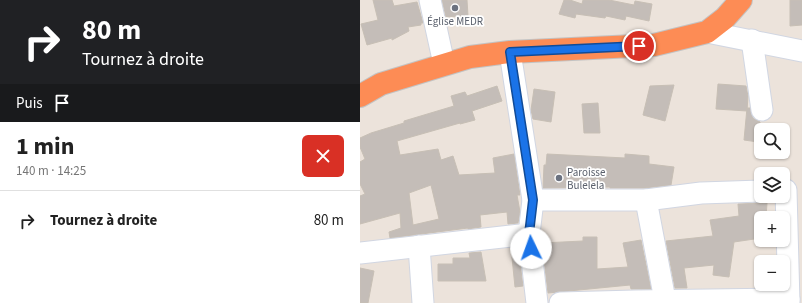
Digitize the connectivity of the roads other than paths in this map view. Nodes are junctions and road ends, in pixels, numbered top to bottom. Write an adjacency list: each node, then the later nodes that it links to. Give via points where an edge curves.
1 (430, 0): 7 (street)
2 (741, 0): 3 (highway, via 725,18)
3 (706, 32): 4 (street); 6 (highway, via 654,45)
4 (752, 40): 5 (street); 9 (street)
5 (802, 51)
6 (510, 52): 7 (highway, via 470,57); 11 (street)
7 (444, 64): 8 (highway, via 381,84)
8 (360, 96)
9 (762, 110)
10 (754, 191): 12 (street, via 701,193)
11 (533, 200): 12 (street); 14 (street)
12 (646, 200): 17 (street)
13 (790, 203): 19 (street)
14 (529, 234): 15 (street); 22 (street)
15 (419, 246): 16 (street); 21 (street)
16 (360, 253)
17 (665, 300): 18 (street); 20 (street)
18 (732, 301): 19 (street)
19 (789, 301)
20 (635, 302): 23 (street)
21 (422, 303)
22 (537, 303)
23 (560, 303)

